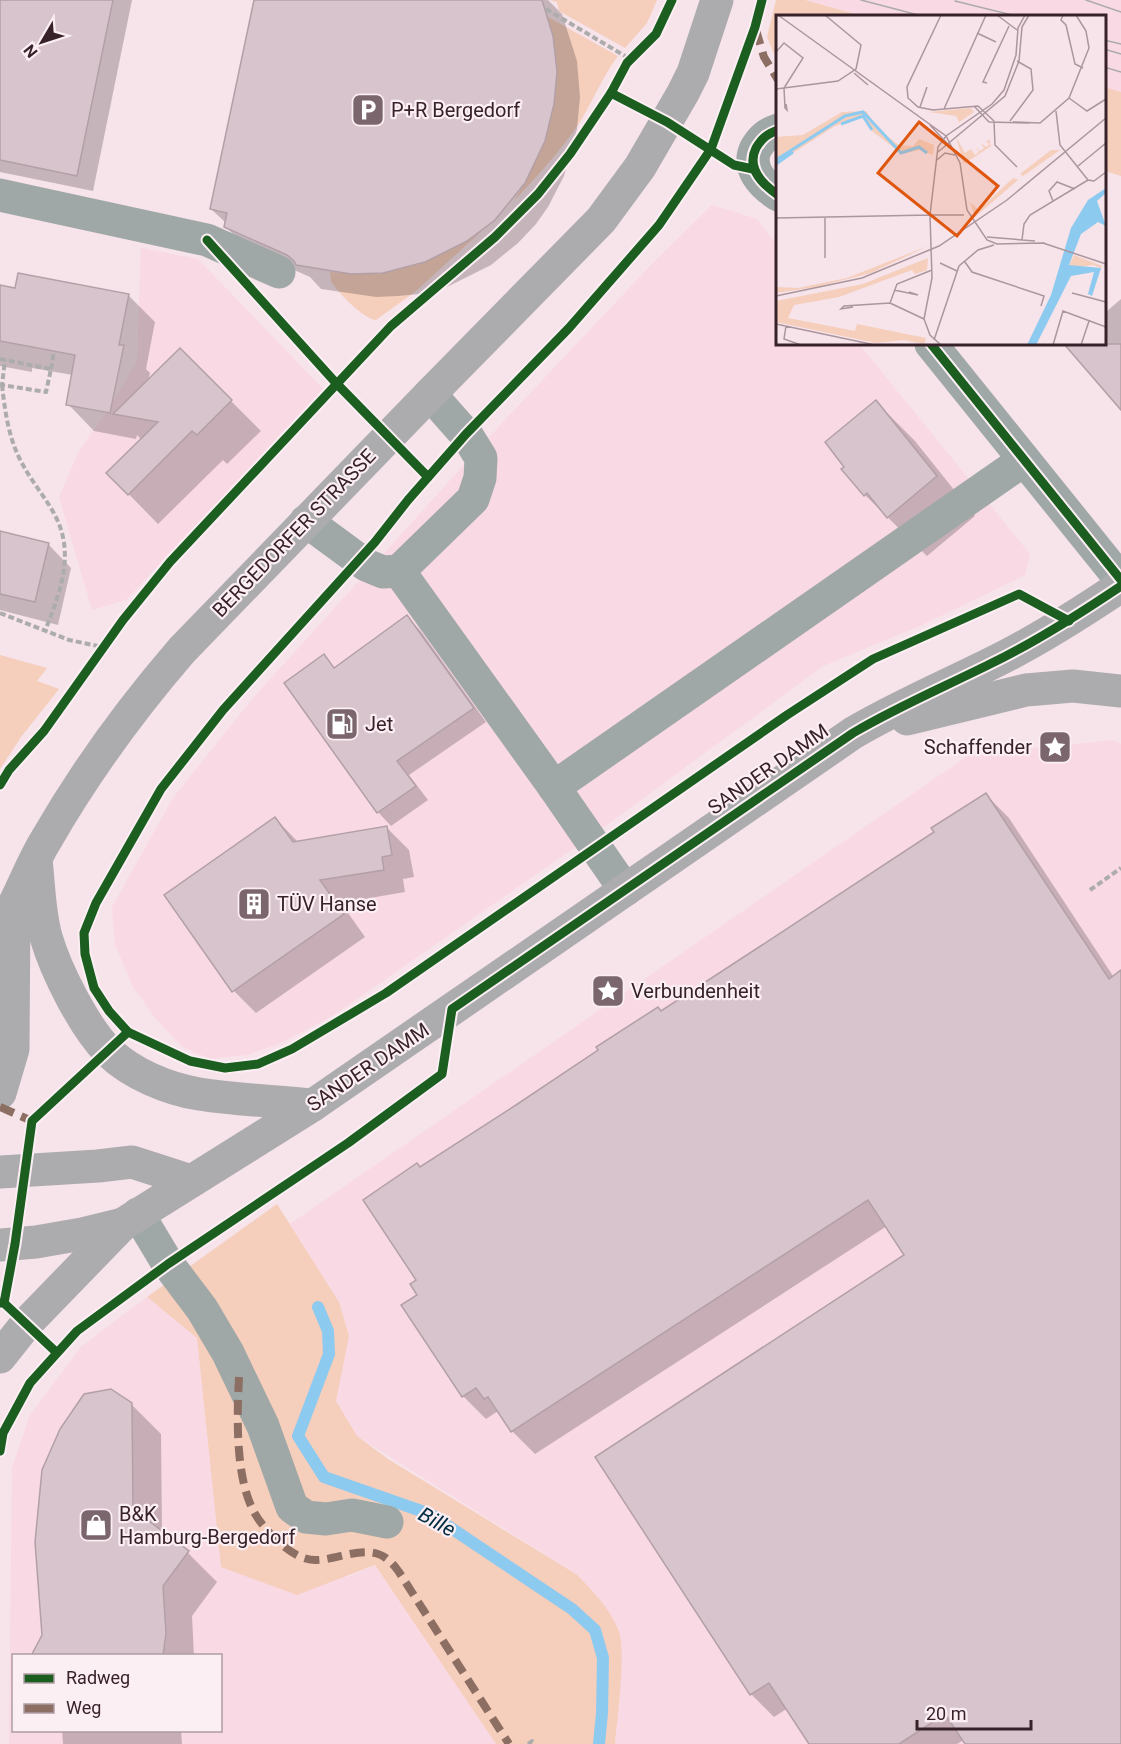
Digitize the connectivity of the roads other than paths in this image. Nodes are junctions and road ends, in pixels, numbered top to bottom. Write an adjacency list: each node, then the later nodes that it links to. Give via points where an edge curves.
1 (717, 0): 7 (main road, BERGEDORFER STRASSE, via 693,74 657,141 622,193 578,246)
2 (776, 130): 3 (street, via 764,136 753,162 759,178)
3 (776, 194)
4 (0, 195): 5 (street, via 207,240)
5 (279, 272)
6 (932, 345): 8 (street)
7 (430, 394): 9 (main road, BERGEDORFER STRASSE); 10 (street, via 481,458 480,478 473,499)
8 (1024, 460): 11 (street); 15 (street)
9 (306, 521): 10 (street, via 366,565 383,572); 16 (main road, BERGEDORFER STRASSE, via 152,685 95,760)
10 (399, 571): 15 (street)
11 (1121, 580)
12 (1121, 586): 14 (main road, SANDER DAMM, via 1058,628)
13 (1121, 691): 14 (main road, via 1073,686 1026,690)
14 (853, 733): 17 (main road, SANDER DAMM)
15 (554, 787): 17 (street)
16 (35, 857): 18 (main road, BERGEDORFER STRASSE); 20 (main road, via 46,936 83,1017 109,1052 134,1070 198,1094)
17 (625, 890): 20 (main road, SANDER DAMM)
18 (7, 919): 19 (main road, BERGEDORFER STRASSE, via 13,1048)
19 (0, 1093)
20 (313, 1105): 22 (main road, SANDER DAMM)
21 (0, 1172): 22 (main road, via 132,1162)
22 (191, 1181): 23 (main road, SANDER DAMM)
23 (131, 1219): 24 (main road, SANDER DAMM, via 82,1234); 25 (main road, via 27,1323); 26 (street, via 202,1309 228,1353 263,1426 292,1507 306,1517 352,1515)
24 (0, 1245)
25 (0, 1357)
26 (387, 1522)

